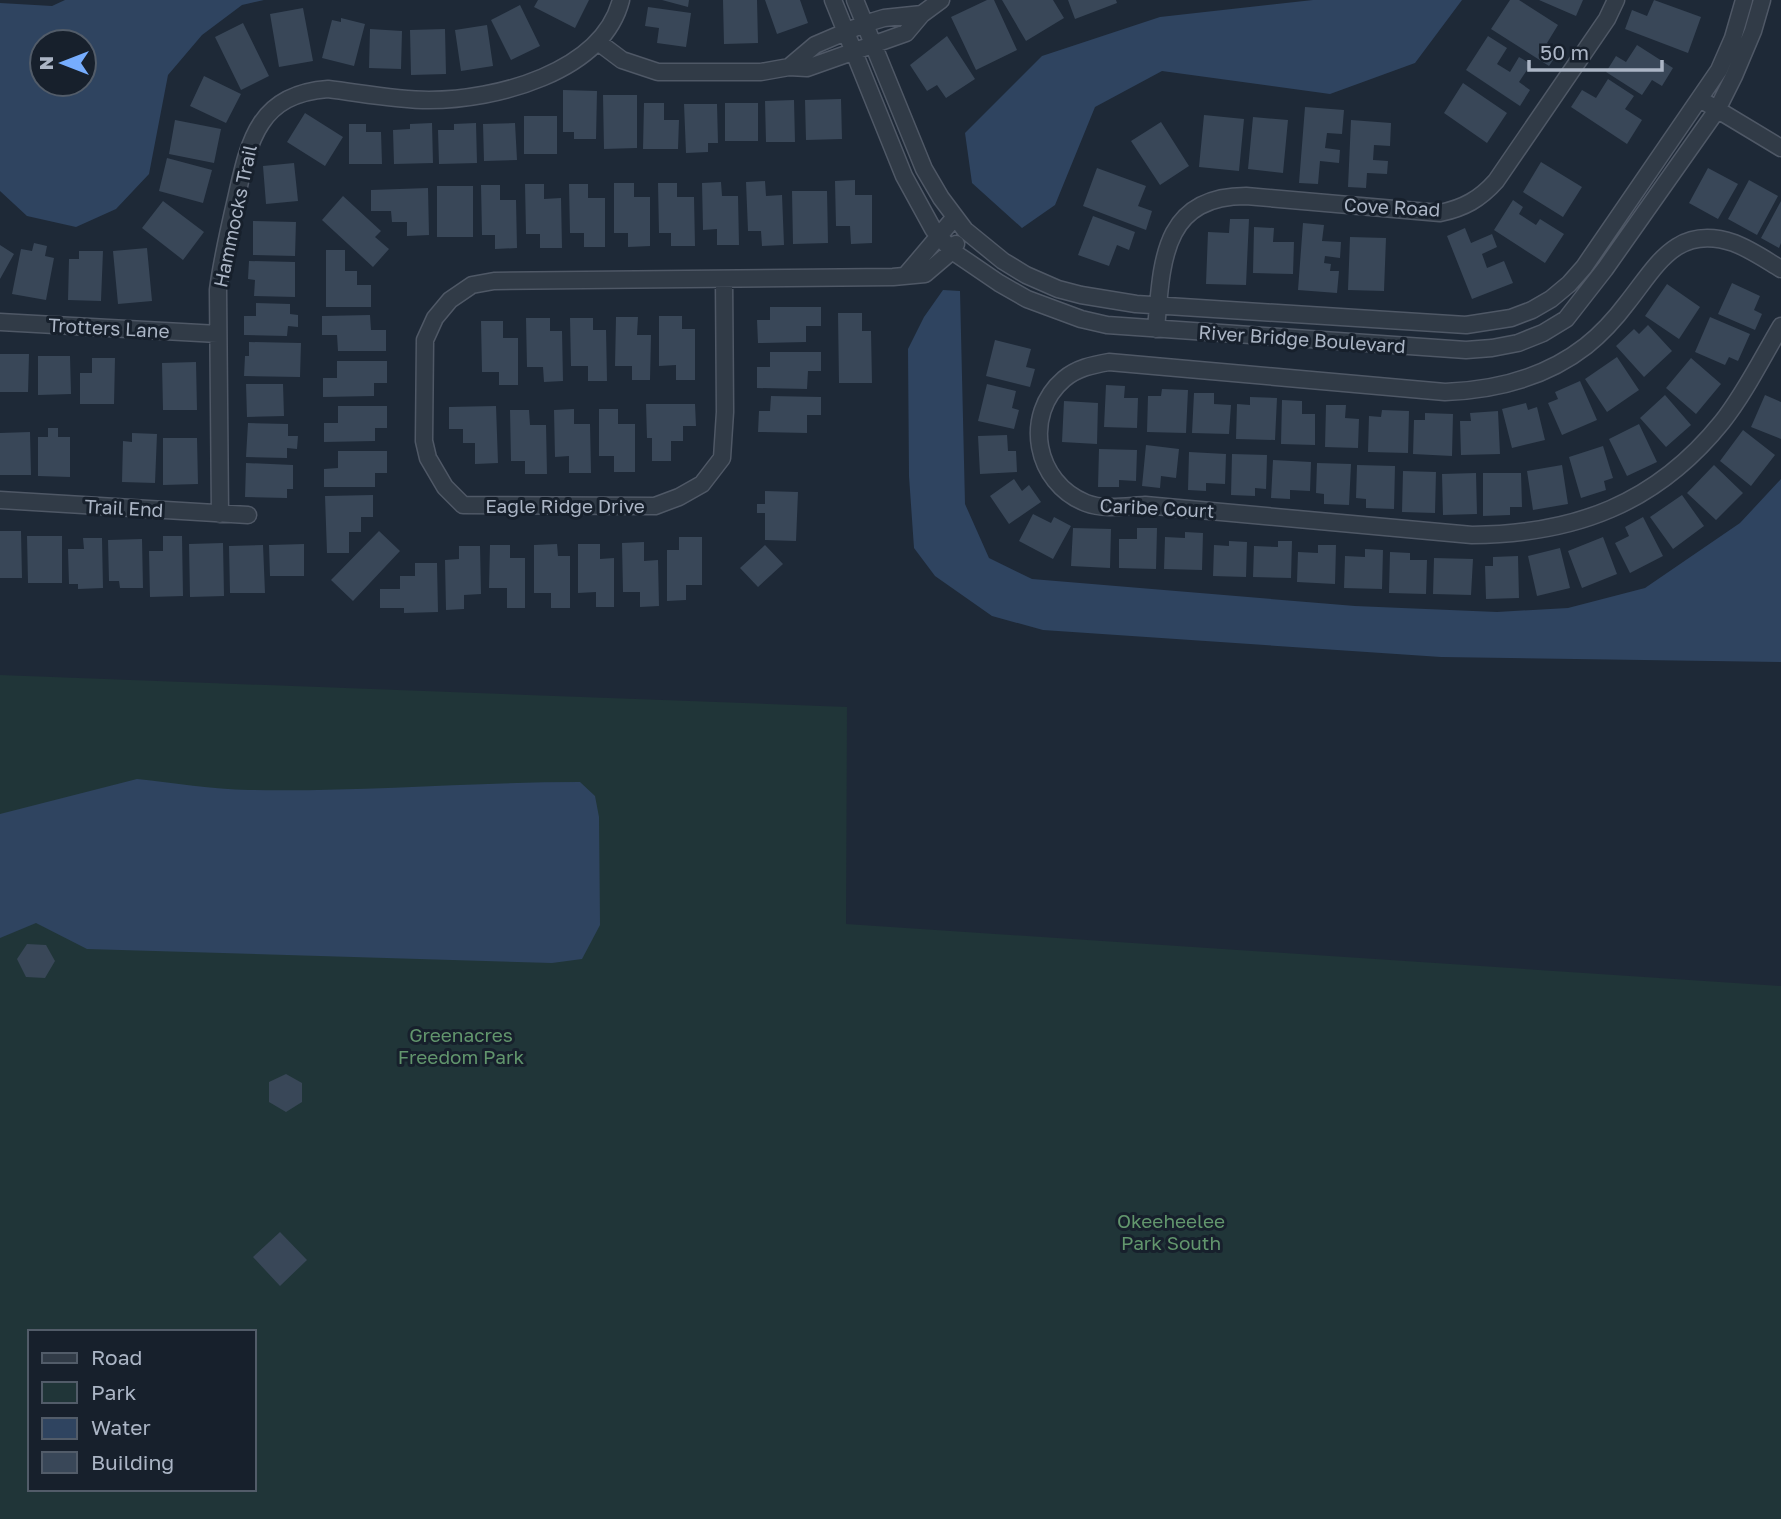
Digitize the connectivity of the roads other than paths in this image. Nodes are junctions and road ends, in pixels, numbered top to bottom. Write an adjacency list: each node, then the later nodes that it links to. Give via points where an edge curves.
1 (621, 0): 11 (street, Hammocks Trail)
2 (833, 0): 10 (street, River Bridge Boulevard)
3 (855, 0): 9 (street, River Bridge Boulevard)
4 (941, 0): 8 (street)
5 (1616, 0): 24 (street, Cove Road, via 1496,181 1477,199 1440,213 1246,196 1207,202 1185,218 1170,239)
6 (1744, 0): 15 (street, River Bridge Boulevard, via 1719,70)
7 (1762, 0): 16 (street, River Bridge Boulevard)
8 (922, 14): 9 (street); 12 (street, via 906,33)
9 (864, 24): 10 (street); 12 (street, River Bridge Boulevard)
10 (846, 34): 13 (street, River Bridge Boulevard); 14 (street, via 815,45)
11 (598, 42): 14 (street, via 633,66 658,72 761,72); 28 (street, Hammocks Trail, via 550,74 494,93 430,100 328,89 301,93 276,106 258,126 247,151 222,261)
12 (872, 45): 13 (street); 18 (street, River Bridge Boulevard, via 924,169)
13 (853, 53): 14 (street, via 807,68); 19 (street, River Bridge Boulevard, via 904,176)
14 (789, 67)
15 (1701, 98): 16 (street); 24 (street, River Bridge Boulevard, via 1584,267 1551,299 1532,310 1466,325)
16 (1717, 110): 17 (street); 27 (street, River Bridge Boulevard, via 1566,320 1518,343 1466,350)
17 (1781, 148)
18 (960, 223): 19 (street); 20 (street, Eagle Ridge Drive); 24 (street, River Bridge Boulevard, via 1003,261 1058,289)
19 (940, 236): 20 (street, River Bridge Boulevard); 22 (street)
20 (952, 251): 22 (street, Eagle Ridge Drive, via 925,274); 27 (street, River Bridge Boulevard, via 1044,306 1081,320)
21 (1781, 269): 26 (street, Caribe Court, via 1746,248 1721,240 1679,246 1658,261 1628,303 1586,346 1534,376 1475,391 1109,362 1088,366 1065,378 1048,398 1039,422 1039,448 1056,482 1077,498 1101,506 1145,505 1472,535 1550,529 1612,509 1647,491 1698,450 1723,421)
22 (905, 276): 23 (street, Eagle Ridge Drive)
23 (724, 279): 23 (street, Eagle Ridge Drive, via 722,458 702,484 655,506 464,505 445,487 428,458 422,409 425,340 450,300 472,285 494,281)
24 (1158, 306): 27 (street, Cove Road)
25 (0, 322): 28 (street, Trotters Lane)
26 (1781, 326)
27 (1156, 329)
28 (218, 334): 30 (street, Hammocks Trail)
29 (0, 500): 30 (street, Trail End)
30 (220, 513): 31 (street, Trail End)
31 (248, 515)

